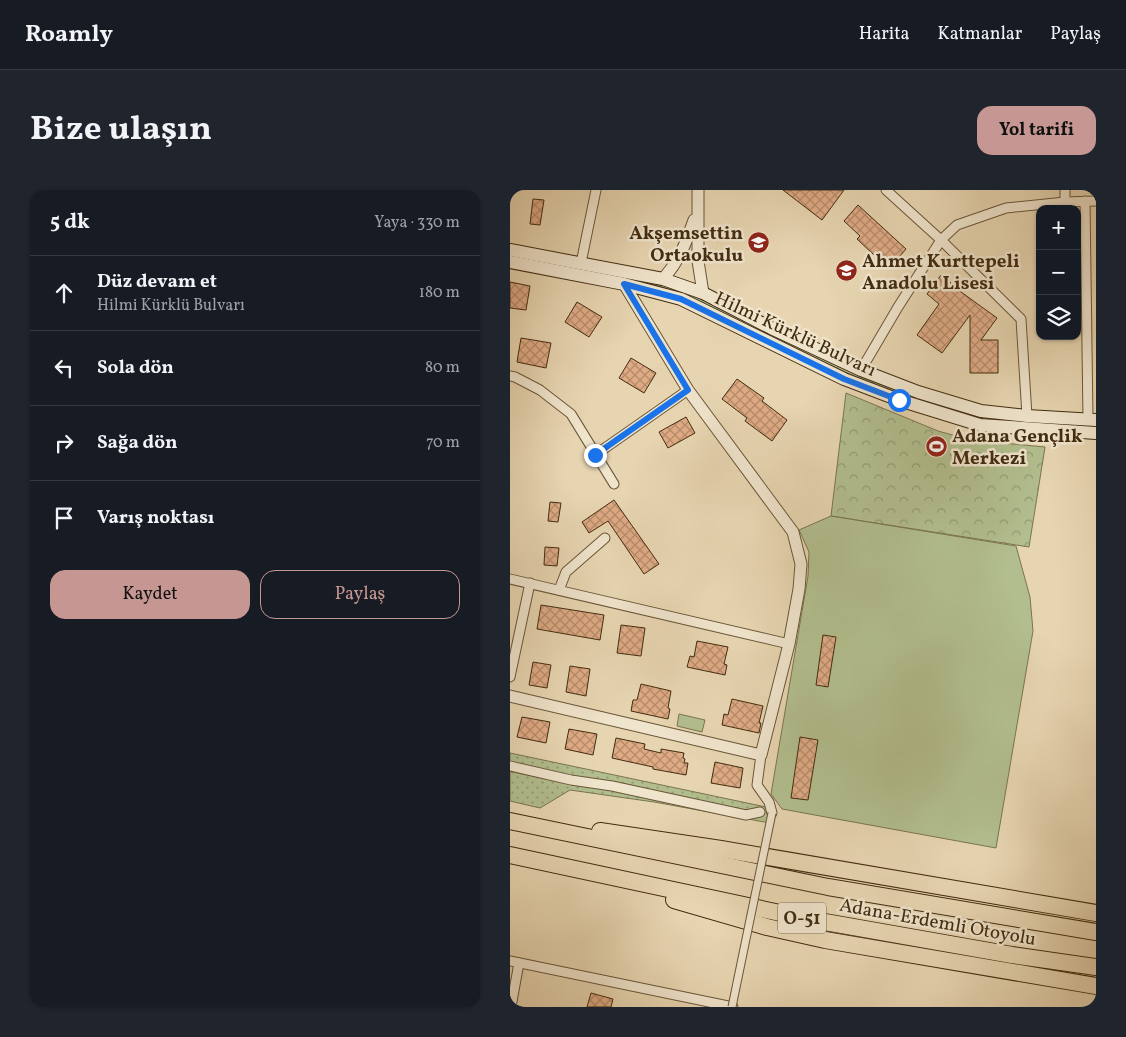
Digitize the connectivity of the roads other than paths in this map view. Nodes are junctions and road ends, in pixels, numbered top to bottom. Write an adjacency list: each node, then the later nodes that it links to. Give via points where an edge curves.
1 (596, 190): 12 (street)
2 (698, 190): 8 (street)
3 (886, 190): 9 (street)
4 (1065, 190): 7 (street)
5 (1085, 201): 6 (street); 7 (street); 13 (street)
6 (1096, 201)
7 (1065, 202): 9 (street, via 1006,208 957,225)
8 (697, 211): 15 (street, via 685,245 674,267); 17 (street, via 698,261)
9 (941, 240): 19 (street); 22 (street, via 1021,319)
10 (510, 250): 12 (main road, Hilmi Kürklü Bulvarı)
11 (510, 262): 16 (main road, Hilmi Kürklü Bulvarı)
12 (581, 263): 15 (main road, Hilmi Kürklü Bulvarı)
13 (1085, 268): 14 (street); 18 (street)
14 (1096, 268)
15 (663, 279): 17 (main road, Hilmi Kürklü Bulvarı)
16 (624, 284): 21 (street); 24 (main road, Hilmi Kürklü Bulvarı, via 681,299 844,379 899,400 980,424)
17 (703, 293): 19 (main road, Hilmi Kürklü Bulvarı)
18 (1092, 340): 23 (street)
19 (861, 370): 22 (main road, Hilmi Kürklü Bulvarı, via 981,411)
20 (510, 376): 25 (street, via 540,390 570,414)
21 (688, 390): 25 (street); 31 (street, via 793,532 801,564)
22 (1027, 416): 23 (main road, Hilmi Kürklü Bulvarı)
23 (1092, 420)
24 (1096, 433)
25 (595, 455): 26 (street)
26 (614, 484)
27 (605, 538): 30 (street, via 566,572)
28 (510, 579): 29 (street)
29 (530, 583): 30 (street); 32 (street)
30 (559, 590): 31 (street)
31 (789, 644): 34 (street)
32 (510, 677)
33 (510, 696): 34 (street)
34 (761, 755): 37 (street, via 757,785 769,802)
35 (510, 766): 36 (street, via 746,815)
36 (760, 812)
37 (772, 813): 47 (street, bridge)
38 (518, 822): 41 (highway, via 620,833); 42 (highway, Adana-Erdemli Otoyolu / O-51, via 828,887)
39 (510, 855): 40 (highway, Adana-Erdemli Otoyolu / O-51)
40 (533, 860): 44 (highway, Adana-Erdemli Otoyolu / O-51, via 808,919); 45 (highway, via 767,927 825,940)
41 (1096, 913)
42 (1096, 932)
43 (514, 962): 46 (street); 47 (street)
44 (1096, 967)
45 (1096, 986)
46 (511, 1007)
47 (733, 1007)

